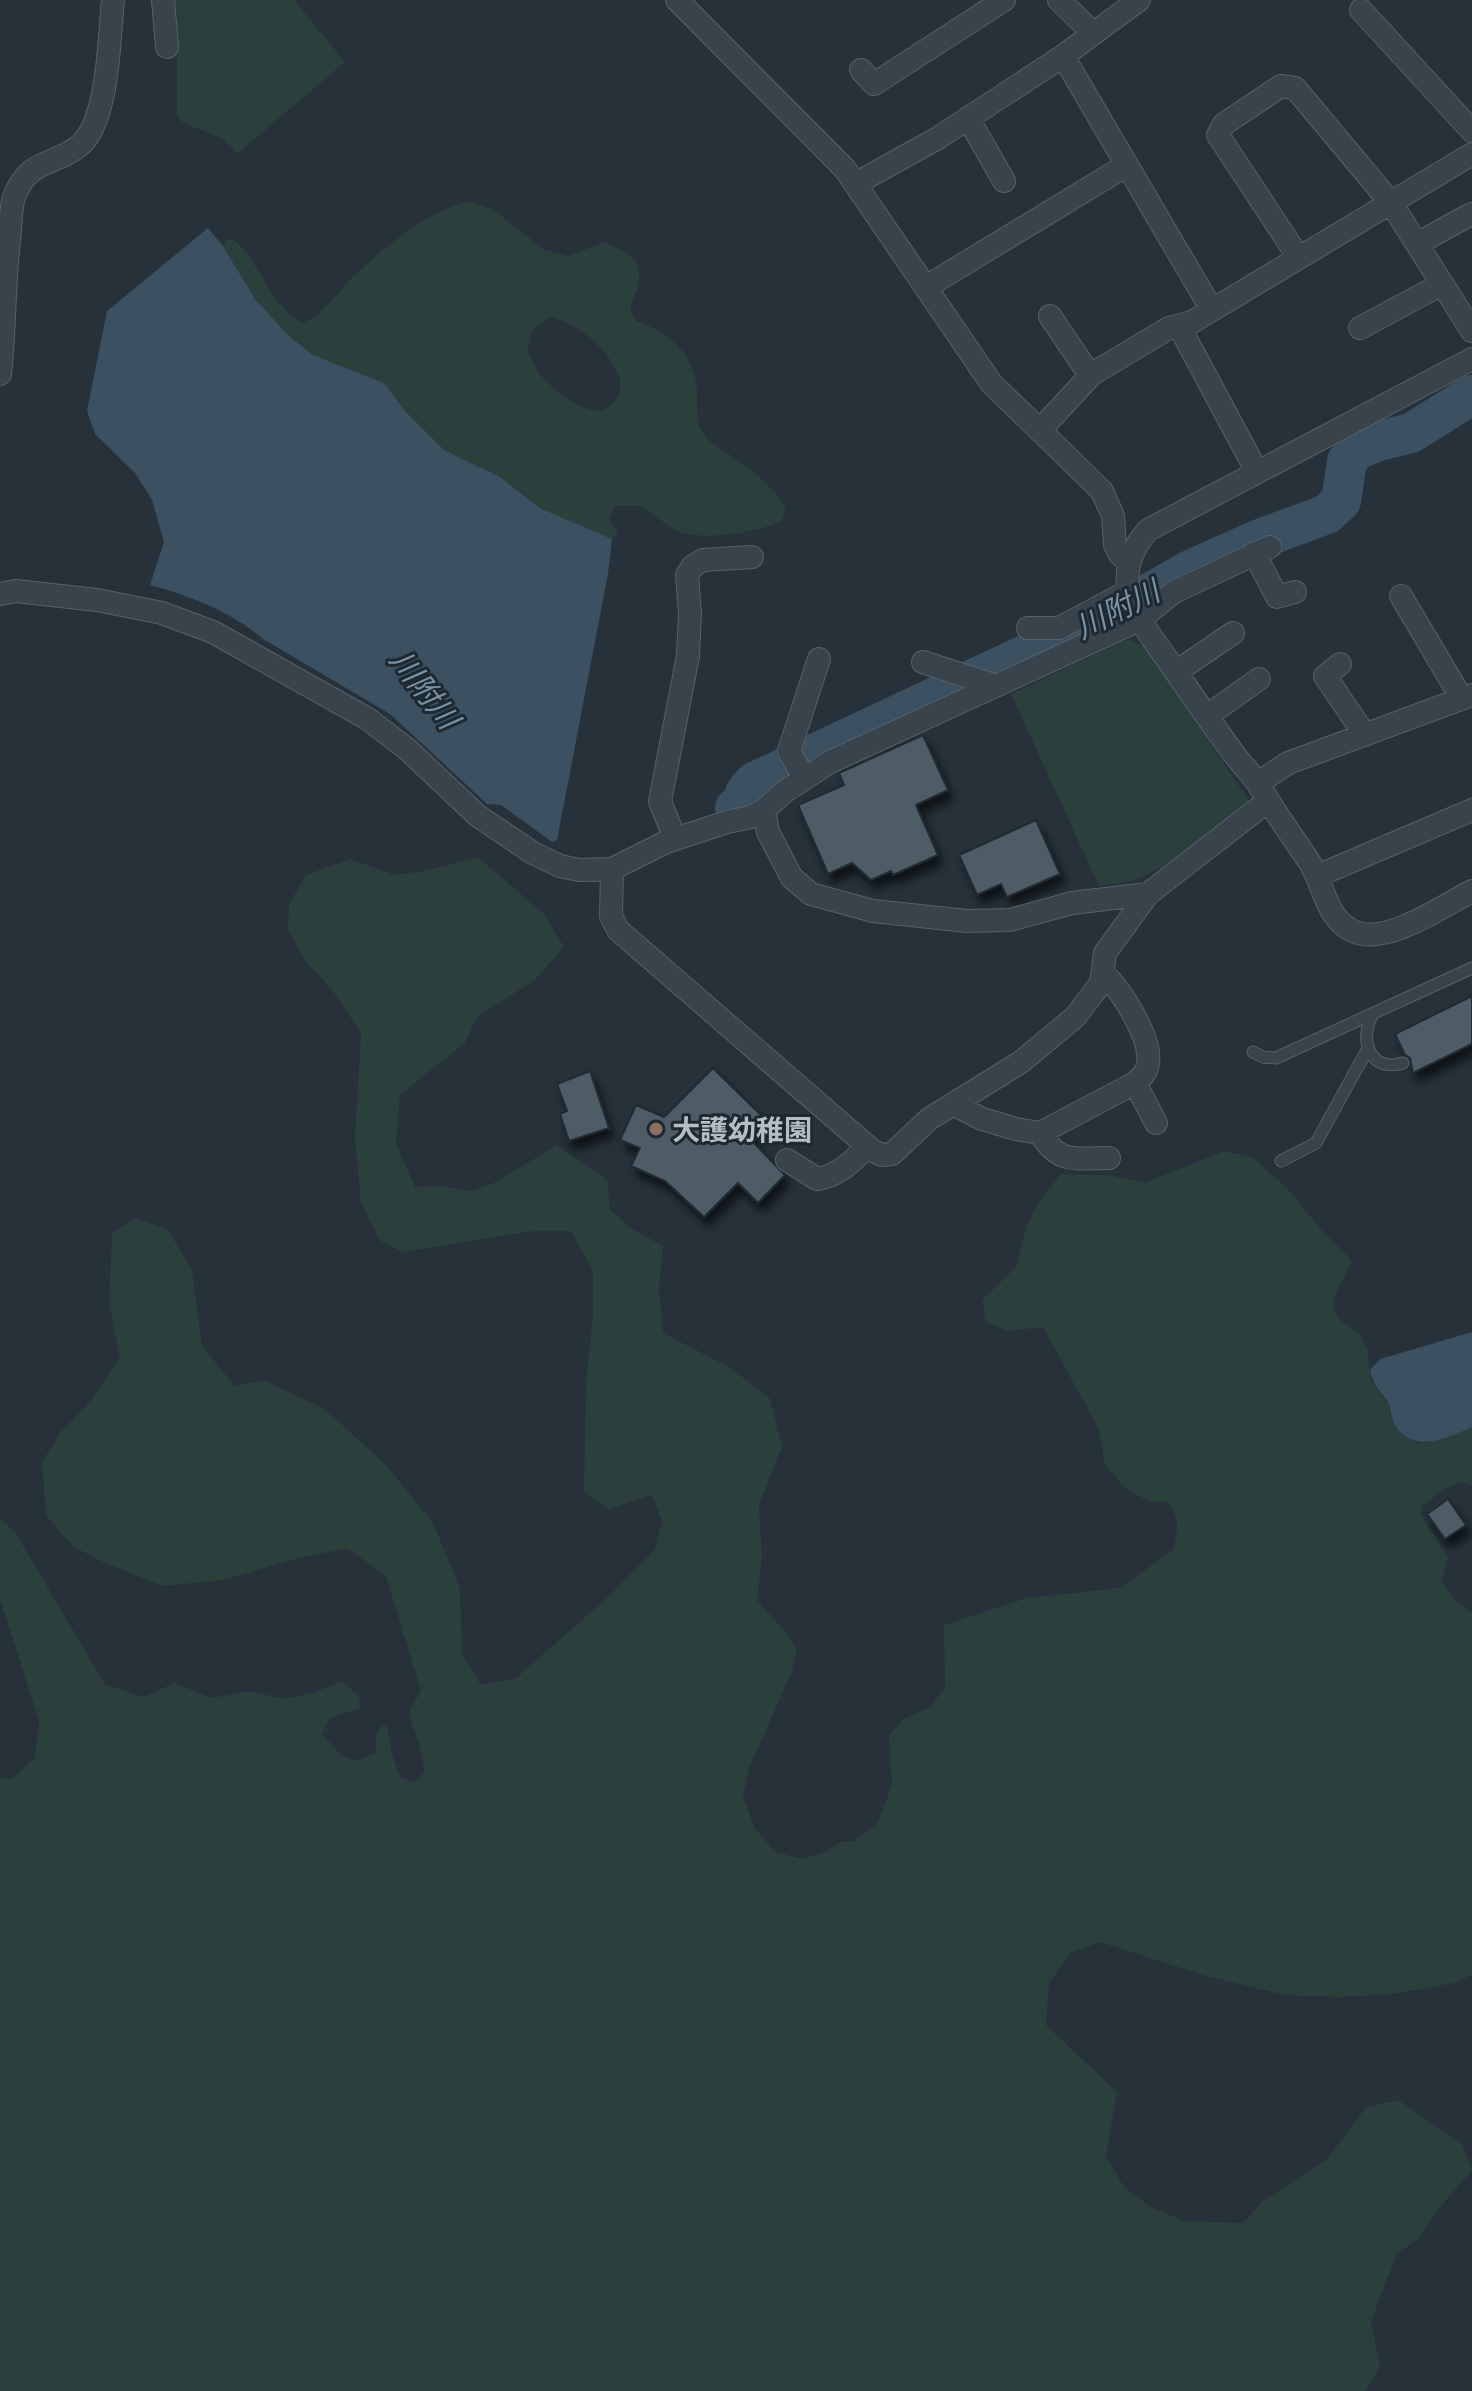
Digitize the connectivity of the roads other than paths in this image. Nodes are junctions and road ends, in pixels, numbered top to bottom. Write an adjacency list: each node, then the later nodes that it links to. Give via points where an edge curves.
1 (113, 0): 30 (street, via 92,129 80,145 35,167 14,199)
2 (163, 0): 9 (street)
3 (677, 0): 17 (street)
4 (1004, 0): 11 (street, via 874,84)
5 (1059, 0): 8 (street)
6 (1139, 0): 8 (street)
7 (1361, 10): 13 (street)
8 (1093, 33): 10 (street)
9 (167, 47)
10 (1063, 56): 12 (street); 15 (street)
11 (861, 70)
12 (968, 118): 16 (street); 17 (street)
13 (1472, 131)
14 (1472, 154): 18 (street)
15 (1127, 165): 23 (street); 24 (street)
16 (1004, 181)
17 (855, 184): 23 (street)
18 (1391, 203): 20 (street); 21 (street); 21 (street, via 1295,88 1281,86 1224,124 1218,135)
19 (1471, 214): 20 (street)
20 (1417, 244): 22 (street)
21 (1299, 258): 24 (street)
22 (1442, 284): 27 (street); 28 (street)
23 (926, 287): 32 (street, via 991,383)
24 (1212, 310): 26 (street)
25 (1050, 316): 31 (street)
26 (1179, 326): 31 (street); 33 (street)
27 (1360, 328)
28 (1472, 331)
29 (1472, 359): 33 (street)
30 (0, 374)
31 (1092, 374): 32 (street)
32 (1040, 430): 35 (street, via 1102,491 1113,516 1115,545)
33 (1257, 472): 35 (street, via 1148,530)
34 (752, 557): 55 (street, via 703,560 687,575 689,645 660,801)
35 (1130, 561): 38 (street, via 1126,578)
36 (1295, 592): 38 (street, via 1277,597 1262,550)
37 (0, 594): 57 (street, via 97,600 162,613 213,632 368,719 466,806 533,853 594,871)
38 (1134, 605): 40 (street, via 1059,628); 45 (street); 47 (street)
39 (1392, 627): 48 (street, via 1406,606)
40 (1028, 628)
41 (1233, 633): 45 (street)
42 (819, 659): 51 (street, via 789,751)
43 (923, 662): 47 (street)
44 (1340, 664): 50 (street, via 1325,676)
45 (1176, 672): 49 (street)
46 (1259, 679): 49 (street)
47 (982, 681): 51 (street, via 830,762)
48 (1467, 697): 50 (street)
49 (1207, 716): 52 (street)
50 (1365, 735): 52 (street, via 1288,763)
51 (797, 768): 54 (street)
52 (1263, 792): 56 (street); 59 (street)
53 (1472, 810): 56 (street)
54 (758, 813): 55 (street); 59 (street, via 792,878 811,894 873,911 1010,920 1072,903)
55 (675, 839): 57 (street)
56 (1317, 876): 58 (street, via 1340,922 1370,936 1388,933)
57 (611, 887): 70 (street, via 611,916 618,930)
58 (1472, 891)
59 (1148, 894): 61 (street, via 1105,953)
60 (1472, 968): 62 (lane)
61 (1104, 974): 66 (street, via 1134,1016 1148,1051 1144,1075); 67 (street, via 1075,1017 1021,1062)
62 (1373, 1014): 63 (lane, via 1366,1028); 64 (lane, via 1276,1058)
63 (1368, 1048): 65 (lane, via 1385,1065); 73 (lane, via 1316,1143)
64 (1253, 1052)
65 (1403, 1063)
66 (1135, 1083): 68 (street); 69 (street)
67 (953, 1104): 69 (street, via 982,1119); 70 (street, via 892,1154 882,1155)
68 (1156, 1123)
69 (1040, 1133): 71 (street, via 1063,1158)
70 (867, 1146): 72 (street, via 854,1160 817,1179)
71 (1109, 1158)
72 (787, 1160)
73 (1281, 1161)

